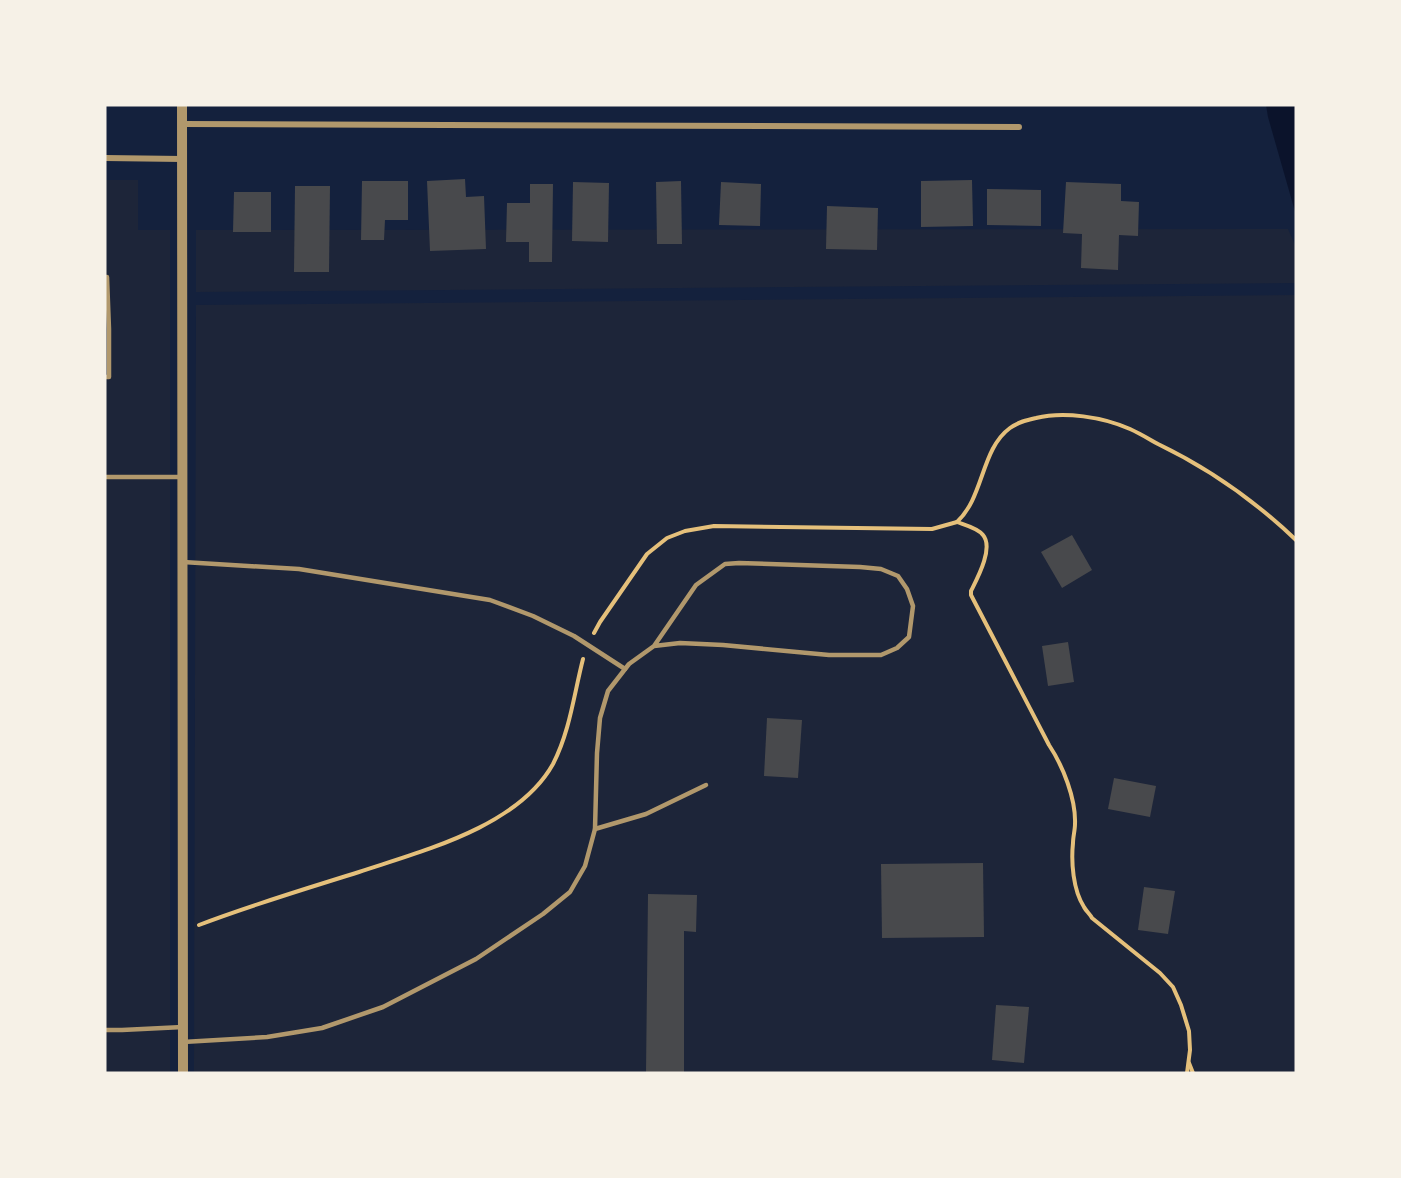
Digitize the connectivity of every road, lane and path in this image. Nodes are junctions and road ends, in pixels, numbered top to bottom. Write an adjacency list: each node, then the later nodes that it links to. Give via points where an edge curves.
1 (182, 105): 2 (street)
2 (182, 124): 3 (street); 5 (street)
3 (1018, 127)
4 (105, 158): 5 (street)
5 (182, 159): 10 (street)
6 (105, 277): 7 (lane)
7 (107, 329): 8 (lane, via 109,377)
8 (105, 377)
9 (105, 477): 10 (lane)
10 (183, 477): 13 (street)
11 (957, 522): 12 (path, via 976,493 999,438 1022,421 1059,414 1128,428 1190,459 1254,504); 14 (path, via 932,529 714,526 685,531 667,538 648,554); 23 (path, via 986,538 985,559 971,595 1070,790 1075,824 1074,877 1080,899 1092,918 1173,987 1189,1031)
12 (1296, 540)
13 (183, 562): 14 (lane, via 299,569 490,600 533,616); 20 (street)
14 (588, 645): 16 (lane); 19 (path, via 571,715 552,764 538,786 507,812 434,848)
15 (654, 646): 15 (lane, via 680,643 829,655 881,655 909,637 914,606 898,576 881,569 725,564 696,585); 16 (lane)
16 (625, 669): 18 (lane, via 608,691 600,718)
17 (706, 785): 18 (lane, via 646,814)
18 (595, 829): 22 (lane, via 585,866 570,892 476,959 383,1007 322,1028 267,1037)
19 (193, 927)
20 (183, 1027): 21 (lane); 22 (street)
21 (105, 1030)
22 (183, 1042): 24 (street)
23 (1189, 1062): 25 (path); 26 (path)
24 (183, 1073)
25 (1187, 1073)
26 (1193, 1073)

